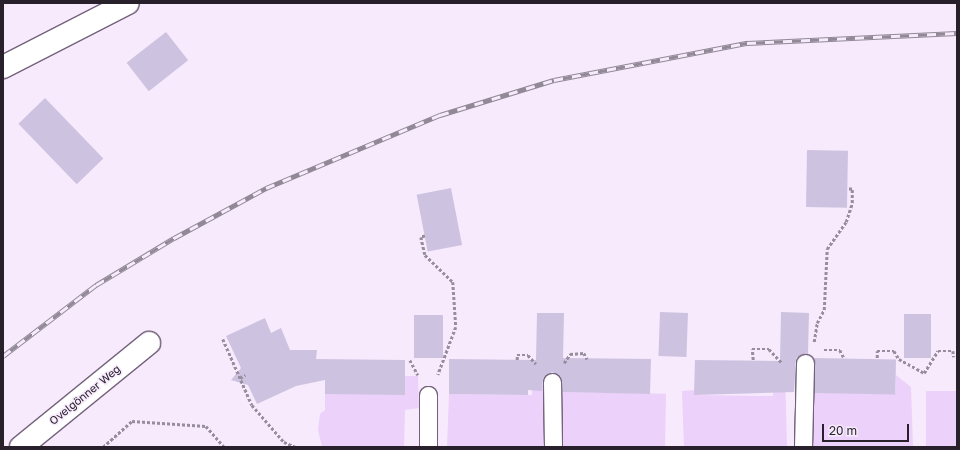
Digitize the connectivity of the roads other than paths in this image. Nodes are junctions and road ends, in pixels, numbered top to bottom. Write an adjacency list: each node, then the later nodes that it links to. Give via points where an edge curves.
1 (128, 3): 2 (street)
2 (3, 67)
3 (149, 343): 7 (street, Ovelgönner Weg)
4 (809, 357): 10 (lane)
5 (552, 382): 9 (lane)
6 (428, 395): 8 (lane)
7 (21, 447)
8 (428, 447)
9 (553, 447)
10 (803, 447)

